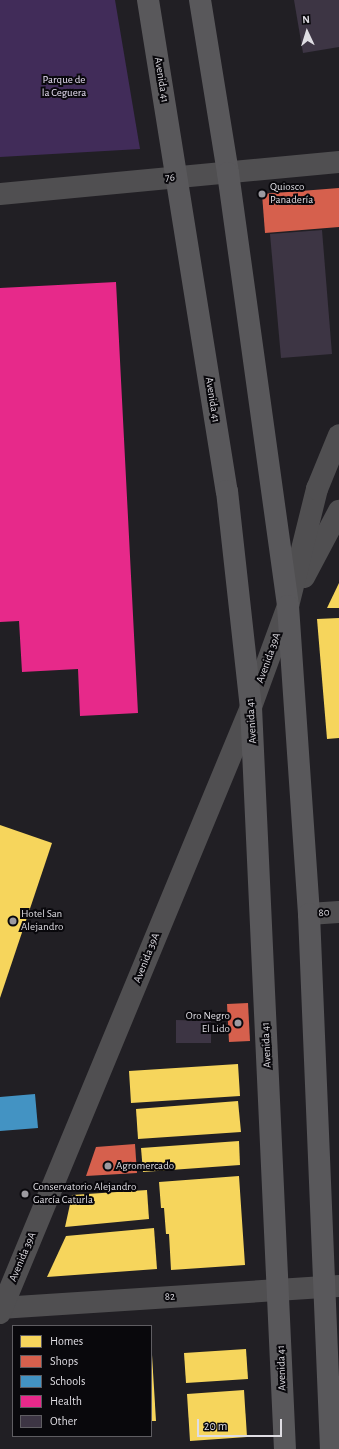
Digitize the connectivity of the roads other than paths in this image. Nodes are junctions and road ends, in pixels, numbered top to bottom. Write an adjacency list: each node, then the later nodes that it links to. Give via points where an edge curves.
1 (148, 0): 5 (main road, Avenida 41)
2 (200, 0): 4 (main road)
3 (339, 162): 4 (street, 76)
4 (228, 173): 5 (street, 76); 9 (main road)
5 (177, 178): 6 (street, 76); 10 (main road, Avenida 41, via 227,491)
6 (0, 194)
7 (339, 435): 9 (street, Avenida 39A, via 317,489)
8 (339, 511): 9 (street, Avenida 39A)
9 (288, 606): 10 (street, Avenida 39A); 12 (main road)
10 (252, 707): 14 (main road, Avenida 41); 15 (street, Avenida 39A)
11 (339, 912): 12 (street, 80)
12 (309, 914): 13 (main road)
13 (331, 1286): 14 (street, 82); 17 (main road)
14 (279, 1290): 15 (street, 82); 16 (main road, Avenida 41)
15 (1, 1310)
16 (285, 1449)
17 (331, 1449)

